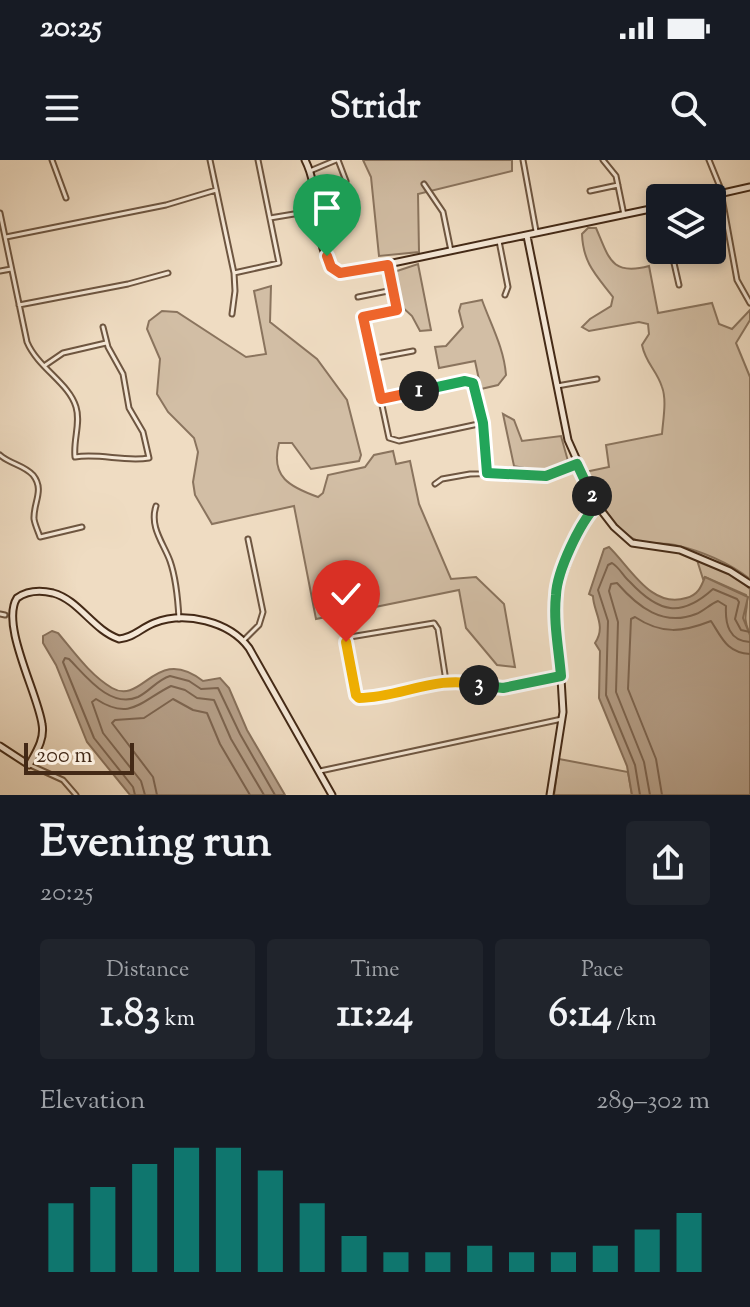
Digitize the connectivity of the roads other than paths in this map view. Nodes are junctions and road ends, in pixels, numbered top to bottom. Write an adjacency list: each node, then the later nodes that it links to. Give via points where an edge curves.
1 (52, 160): 18 (street)
2 (210, 160): 15 (street)
3 (258, 160): 23 (street)
4 (305, 160): 9 (street)
5 (337, 160): 9 (street); 10 (street)
6 (523, 160): 25 (street)
7 (603, 160): 13 (street)
8 (709, 160): 12 (street)
9 (310, 171): 19 (street)
10 (346, 181)
11 (424, 184): 29 (street, via 443,212)
12 (717, 184)
13 (618, 185): 16 (street); 22 (street)
14 (750, 187): 17 (street)
15 (216, 190): 27 (street); 35 (street)
16 (590, 191)
17 (726, 193)
18 (66, 198)
19 (318, 210): 23 (street); 31 (street, via 333,269 345,273)
20 (646, 210): 22 (street)
21 (0, 214): 27 (street)
22 (624, 215): 25 (street)
23 (270, 218): 35 (street, via 279,263)
24 (726, 221): 40 (street, via 737,280)
25 (537, 233): 26 (street)
26 (527, 236): 28 (street); 49 (street)
27 (5, 237): 32 (street)
28 (499, 241): 29 (street); 38 (street)
29 (451, 251): 31 (street)
30 (674, 264): 36 (street)
31 (388, 265): 37 (street)
32 (11, 269): 33 (street); 41 (street)
33 (0, 271)
34 (168, 273): 41 (street)
35 (234, 273): 42 (street)
36 (679, 285)
37 (393, 290): 39 (street); 46 (street, via 397,310 363,317)
38 (505, 295)
39 (358, 297)
40 (750, 303)
41 (19, 305): 47 (street, via 27,342)
42 (232, 314)
43 (103, 327): 44 (street)
44 (106, 343): 47 (street, via 63,353); 47 (street, via 123,374 127,402 149,458 75,457 76,406)
45 (413, 351): 46 (street)
46 (371, 359): 50 (street)
47 (43, 367)
48 (597, 379): 49 (street)
49 (557, 386): 53 (street)
50 (381, 399): 51 (street, via 470,382 476,387); 51 (street, via 392,440)
51 (483, 423): 54 (street)
52 (0, 455): 58 (street, via 37,481 34,518 40,537)
53 (577, 464): 54 (street, via 546,476); 56 (street)
54 (487, 473): 55 (street)
55 (435, 484)
56 (597, 505): 60 (street, via 632,543 680,550); 64 (street, via 584,520 557,587)
57 (156, 506): 62 (street)
58 (82, 527)
59 (248, 539): 63 (street, via 263,612)
60 (750, 584)
61 (2, 615): 62 (street, via 15,600 37,592 65,599 119,639 153,623); 68 (street, via 14,660 42,723 41,741)
62 (179, 619): 63 (street, via 215,624)
63 (244, 640): 69 (street)
64 (561, 676): 65 (street, via 503,688); 66 (street)
65 (446, 681): 65 (street, via 434,623 347,640 359,698)
66 (562, 719): 69 (street); 72 (street)
67 (0, 746): 68 (street)
68 (29, 765): 70 (street, via 63,780)
69 (319, 771): 71 (street)
70 (76, 795)
71 (332, 795)
72 (550, 795)

